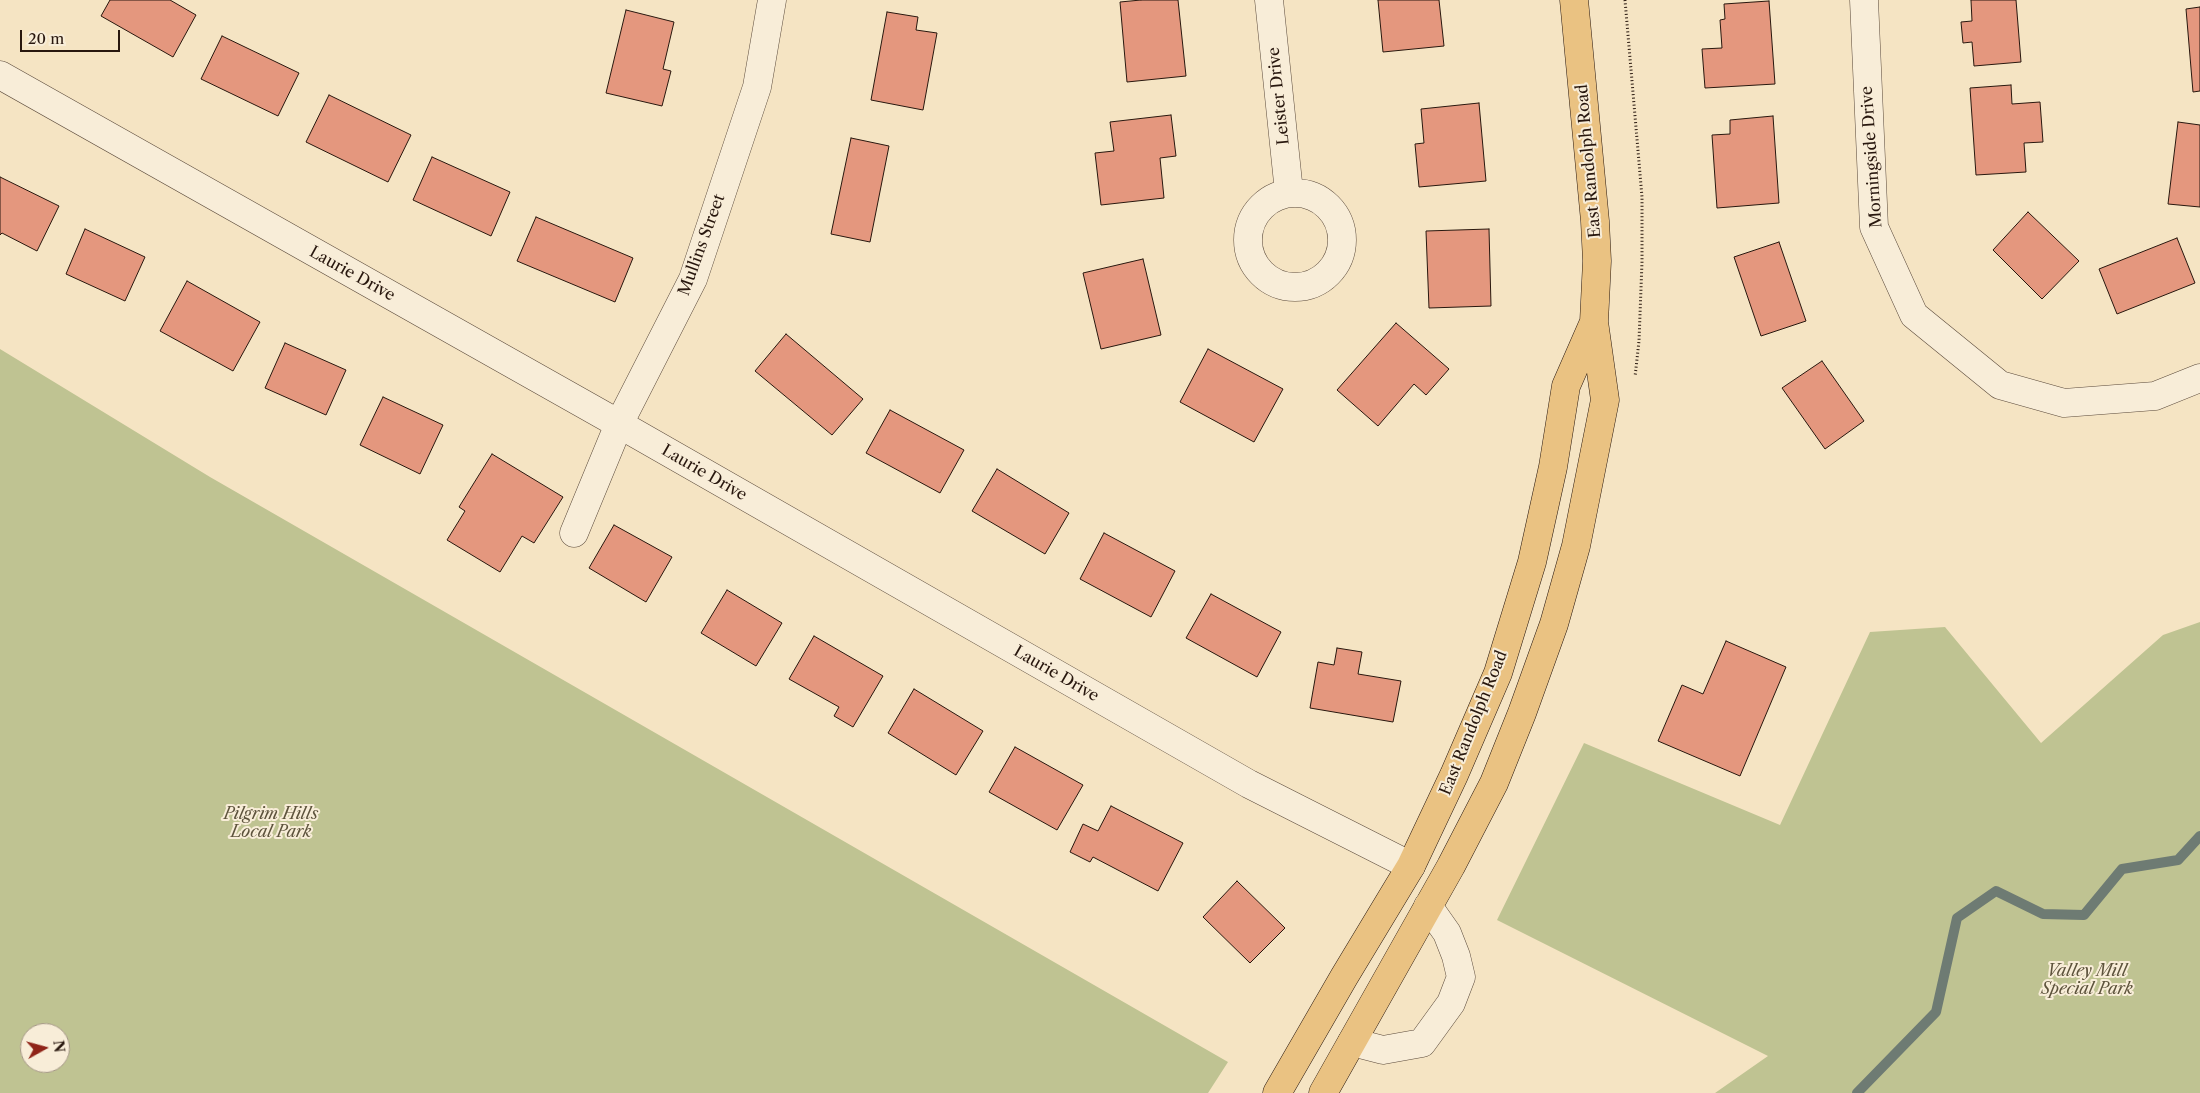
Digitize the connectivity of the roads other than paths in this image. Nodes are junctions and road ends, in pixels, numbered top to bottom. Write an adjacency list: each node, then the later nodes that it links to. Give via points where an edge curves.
1 (772, 0): 9 (street, Mullins Street, via 757,87 693,278)
2 (1269, 0): 6 (street, Leister Drive)
3 (1574, 0): 7 (main road, East Randolph Road, via 1596,222)
4 (1864, 0): 8 (street, Morningside Drive, via 1874,227 1914,315 2000,385 2064,404 2155,396)
5 (0, 75): 9 (street, Laurie Drive)
6 (1288, 192)
7 (1594, 322): 11 (main road, East Randolph Road, via 1566,386 1553,467 1532,562 1498,673); 12 (main road, East Randolph Road, via 1604,400 1576,546 1554,624 1494,782)
8 (2200, 378)
9 (619, 424): 10 (street, Mullins Street); 11 (street, Laurie Drive, via 1249,784)
10 (574, 533)
11 (1410, 866): 14 (main road, East Randolph Road)
12 (1428, 906): 13 (main road, East Randolph Road); 13 (street, via 1447,932 1456,956 1461,977 1451,1002 1422,1043 1383,1050)
13 (1352, 1042): 15 (main road, East Randolph Road)
14 (1278, 1093)
15 (1323, 1093)

